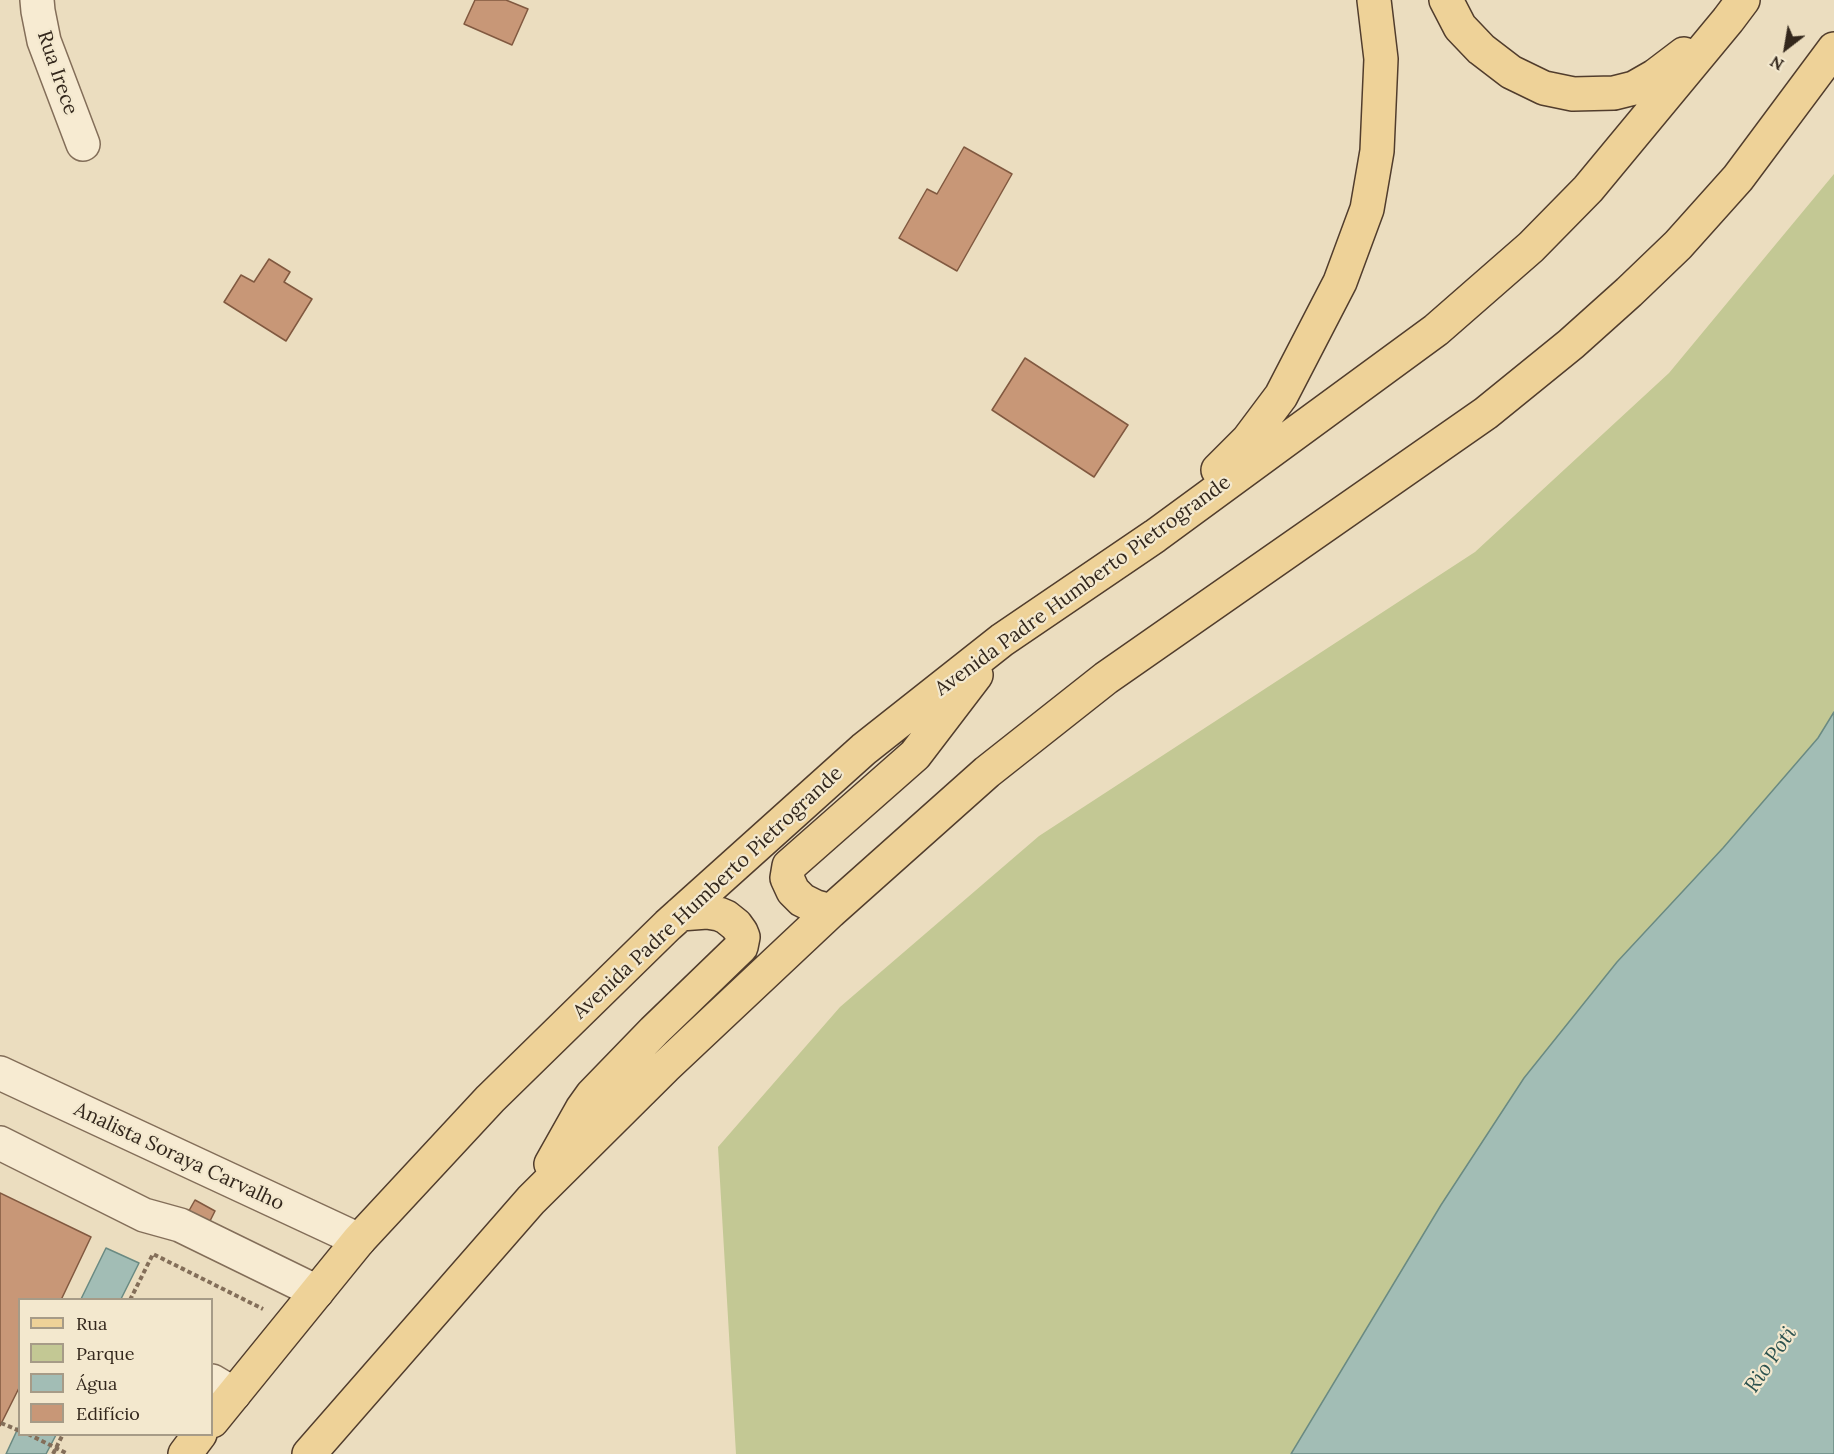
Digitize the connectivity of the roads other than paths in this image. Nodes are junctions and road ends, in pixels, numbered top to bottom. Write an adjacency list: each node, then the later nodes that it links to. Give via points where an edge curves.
1 (37, 0): 6 (street, Rua Irece, via 44,41)
2 (1374, 0): 7 (main road, via 1381,59 1377,152 1367,209 1340,282 1281,396 1248,440)
3 (1446, 0): 4 (main road, via 1460,27 1511,72 1544,88 1573,94 1614,93 1634,88 1655,76)
4 (1735, 10): 7 (main road, Avenida Padre Humberto Pietrogrande, via 1587,189 1531,247 1436,330)
5 (1834, 49): 9 (main road, via 1738,178 1638,284 1571,344 1486,413 1106,678 987,772)
6 (83, 144)
7 (1155, 536): 8 (main road, Avenida Padre Humberto Pietrogrande)
8 (1005, 638): 9 (main road, via 915,755 789,866 787,878 793,891 802,900); 10 (main road, Avenida Padre Humberto Pietrogrande, via 864,749)
9 (831, 910): 13 (main road, via 665,1066)
10 (680, 914): 13 (main road, via 706,912 726,917 741,932 741,947 592,1095); 14 (main road, Avenida Padre Humberto Pietrogrande, via 490,1099)
11 (0, 1073): 14 (street, Analista Soraya Carvalho)
12 (0, 1143): 15 (street, via 144,1215 180,1225)
13 (531, 1200): 20 (main road)
14 (359, 1240): 15 (main road, Avenida Padre Humberto Pietrogrande)
15 (312, 1298): 16 (main road, Avenida Padre Humberto Pietrogrande)
16 (223, 1387): 17 (main road, Avenida Padre Humberto Pietrogrande)
17 (213, 1418)
18 (198, 1436): 19 (main road)
19 (185, 1454)
20 (309, 1454)

